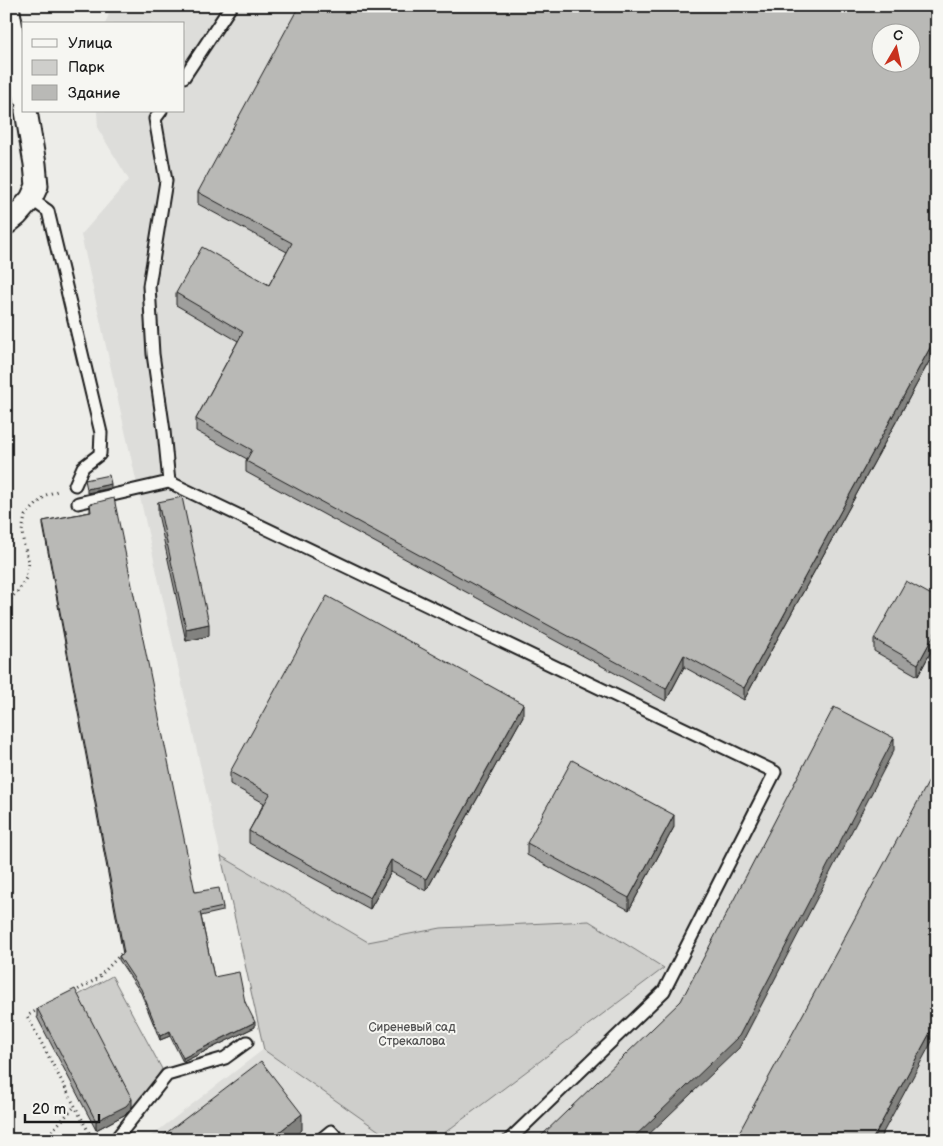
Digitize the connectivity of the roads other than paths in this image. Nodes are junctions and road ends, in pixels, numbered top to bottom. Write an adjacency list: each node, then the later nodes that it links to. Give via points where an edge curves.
1 (8, 6): 4 (street)
2 (231, 6): 3 (lane)
3 (185, 75)
4 (22, 85)
5 (26, 112): 7 (street, via 36,164 37,186)
6 (159, 112): 9 (lane, via 155,119 166,180 149,286 153,354)
7 (31, 199): 8 (street); 10 (lane, via 48,212 101,433 100,454 83,467)
8 (6, 224)
9 (169, 482): 11 (lane); 16 (lane, via 775,772 664,991)
10 (75, 485)
11 (78, 503)
12 (248, 1042): 13 (lane, via 224,1058 167,1075)
13 (115, 1140)
14 (320, 1140): 15 (lane, via 331,1131)
15 (339, 1140)
16 (509, 1140)

